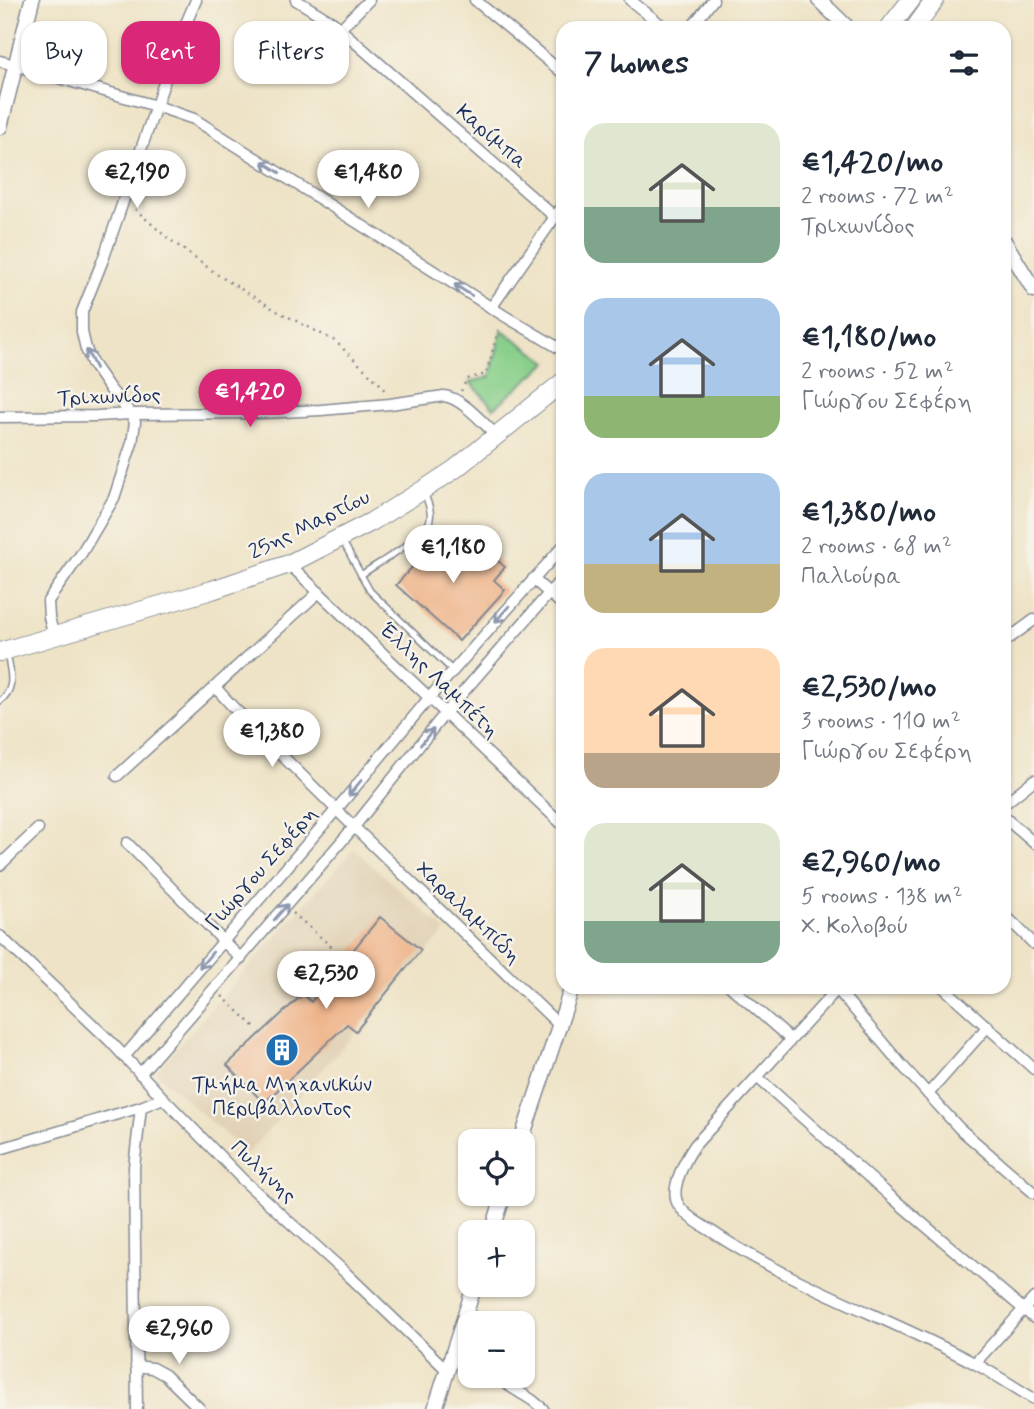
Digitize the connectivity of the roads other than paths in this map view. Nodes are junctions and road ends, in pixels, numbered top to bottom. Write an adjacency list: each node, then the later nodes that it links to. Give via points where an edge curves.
1 (32, 0): 22 (street)
2 (196, 0): 24 (street)
3 (296, 0): 13 (street, Καρίμπα)
4 (354, 0): 12 (street)
5 (369, 0): 12 (street)
6 (475, 0): 23 (street)
7 (630, 0): 15 (street)
8 (713, 0): 16 (street)
9 (820, 0): 17 (street)
10 (911, 0): 18 (main road)
11 (935, 0): 19 (main road)
12 (354, 15): 14 (street)
13 (330, 21)
14 (348, 21)
15 (656, 21)
16 (696, 21)
17 (841, 21)
18 (894, 21)
19 (920, 21)
20 (349, 36): 26 (street, Καρίμπα)
21 (0, 61): 22 (street)
22 (15, 65): 24 (street); 25 (street)
23 (556, 67)
24 (156, 106): 29 (street, one-way to 24, via 206,126); 32 (street, one-way to 24, via 92,363 81,323)
25 (0, 127)
26 (555, 217): 29 (street)
27 (1011, 252): 28 (street)
28 (1034, 290)
29 (491, 307): 30 (street)
30 (556, 346)
31 (556, 388): 34 (main road, 25ης Μαρτίου)
32 (131, 414): 33 (street, Τριχωνίδος); 34 (street, Τριχωνίδος, via 321,411 444,396 457,401); 46 (street, via 135,422 132,443 114,498 48,601)
33 (0, 417)
34 (497, 436): 35 (main road, 25ης Μαρτίου)
35 (424, 491): 36 (main road, 25ης Μαρτίου); 39 (lane, via 431,511 428,526)
36 (340, 538): 38 (main road, 25ης Μαρτίου); 39 (lane)
37 (556, 554): 40 (street, Γιώργου Σεφέρη)
38 (289, 564): 42 (street, Έλλης Λαμπέτη); 46 (main road, 25ης Μαρτίου)
39 (360, 575): 49 (lane, via 370,591)
40 (533, 579): 43 (street); 49 (street, Γιώργου Σεφέρη, one-way to 49)
41 (556, 585): 43 (street, Γιώργου Σεφέρη)
42 (319, 592): 50 (street); 51 (street, Έλλης Λαμπέτη)
43 (549, 593): 44 (street); 53 (street, Γιώργου Σεφέρη)
44 (556, 599)
45 (1034, 620): 47 (street)
46 (54, 637): 48 (main road, 25ης Μαρτίου)
47 (1011, 637)
48 (3, 651): 52 (lane, via 11,684)
49 (453, 670): 51 (street, Γιώργου Σεφέρη)
50 (215, 687): 54 (street); 57 (street, Χαραλαμπίδη)
51 (430, 697): 53 (street, Έλλης Λαμπέτη); 57 (street, Γιώργου Σεφέρη, one-way to 57)
52 (0, 701)
53 (446, 712): 58 (street, Έλλης Λαμπέτη); 60 (street, Γιώργου Σεφέρη, one-way to 53)
54 (117, 776)
55 (1034, 780): 56 (street)
56 (1011, 798)
57 (336, 810): 60 (street, Χαραλαμπίδη); 67 (street, Γιώργου Σεφέρη)
58 (556, 818)
59 (1011, 823): 63 (street)
60 (354, 827): 69 (street, Γιώργου Σεφέρη, one-way to 60); 75 (street, Χαραλαμπίδη)
61 (38, 829): 64 (street)
62 (127, 843): 67 (street)
63 (1034, 843)
64 (0, 865)
65 (1011, 921): 68 (street)
66 (0, 936): 78 (street, Πυλήνης)
67 (222, 941): 69 (street); 78 (street, Γιώργου Σεφέρη, one-way to 78)
68 (1034, 944)
69 (241, 959): 80 (street, Γιώργου Σεφέρη)
70 (569, 994): 75 (street)
71 (739, 994): 77 (street)
72 (832, 994): 77 (street)
73 (843, 994): 82 (street)
74 (951, 994): 76 (street)
75 (558, 1024): 85 (street)
76 (988, 1026): 79 (street); 82 (street)
77 (790, 1039): 81 (street)
78 (124, 1057): 80 (street, Πυλήνης)
79 (1034, 1069)
80 (140, 1074): 83 (street, Πυλήνης)
81 (757, 1077): 90 (street); 94 (street, via 687,1157 676,1189 679,1205 755,1259)
82 (928, 1094): 87 (street, via 959,1128)
83 (163, 1098): 84 (street); 96 (street, Πυλήνης, via 243,1180)
84 (141, 1107): 86 (street); 95 (street, via 134,1167)
85 (525, 1129)
86 (0, 1149)
87 (1034, 1193)
88 (471, 1297): 92 (street)
89 (1034, 1298): 90 (street)
90 (1024, 1308): 91 (street); 94 (street)
91 (1034, 1318)
92 (454, 1351): 93 (street); 96 (street)
93 (458, 1354)
94 (975, 1363): 98 (street)
95 (136, 1366): 99 (street); 100 (street, via 152,1367 165,1375)
96 (447, 1370): 101 (street)
97 (511, 1388): 102 (street)
98 (1034, 1399)
99 (137, 1409)
100 (200, 1409)
101 (435, 1409)
102 (543, 1409)

